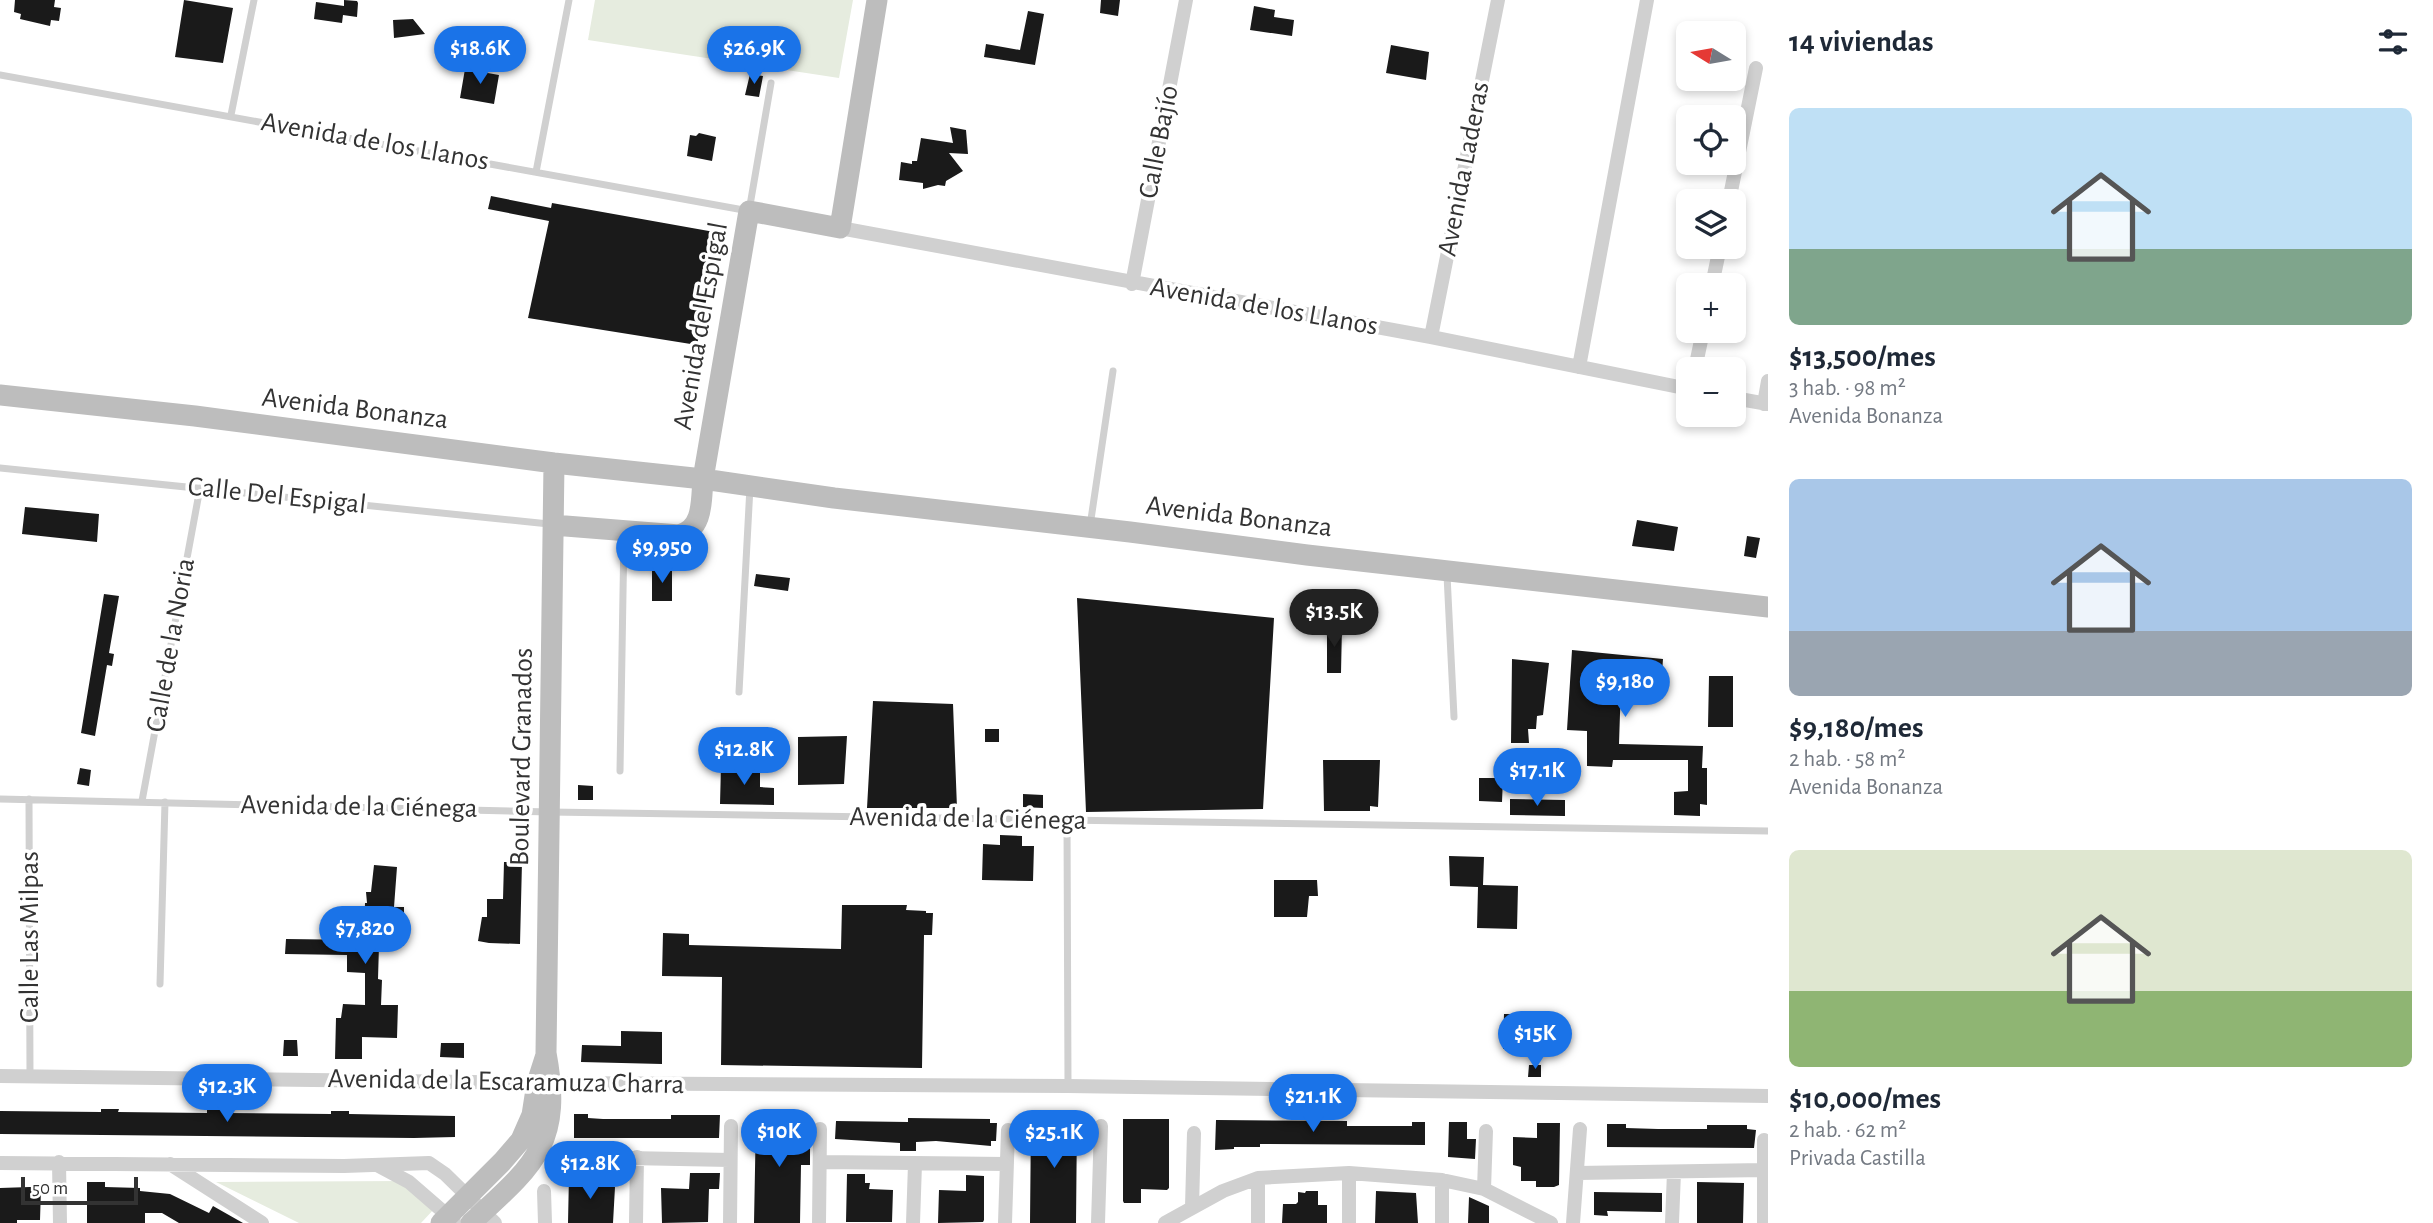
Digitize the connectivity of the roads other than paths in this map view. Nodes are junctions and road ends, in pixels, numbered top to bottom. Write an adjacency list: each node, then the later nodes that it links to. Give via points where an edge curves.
1 (254, 0): 10 (lane)
2 (569, 0): 11 (lane)
3 (877, 0): 14 (street)
4 (1186, 0): 15 (street, Calle Bajío)
5 (1498, 0): 16 (street, Avenida Laderas)
6 (1647, 0): 17 (street)
7 (1756, 68): 12 (street)
8 (0, 75): 10 (lane, Avenida de los Llanos)
9 (771, 83): 13 (lane)
10 (231, 116): 11 (lane, Avenida de los Llanos)
11 (536, 172): 13 (lane, Avenida de los Llanos)
12 (1731, 189)
13 (750, 211): 14 (street, Avenida del Espigal); 26 (street, Avenida del Espigal)
14 (840, 228): 15 (street, Avenida de los Llanos)
15 (1132, 284): 16 (street, Avenida de los Llanos)
16 (1431, 337): 17 (street, Avenida de los Llanos)
17 (1579, 367): 20 (street, Avenida de los Llanos)
18 (1113, 371): 30 (lane)
19 (1768, 381): 23 (street)
20 (1676, 386)
21 (0, 395): 24 (street, Avenida Bonanza)
22 (1746, 400): 23 (street)
23 (1766, 404)
24 (554, 463): 26 (street, Avenida Bonanza); 29 (street, Boulevard Granados)
25 (0, 468): 28 (lane, Calle Del Espigal)
26 (703, 479): 27 (street, Avenida Bonanza); 31 (street, via 699,517 688,533)
27 (750, 486): 30 (street, Avenida Bonanza); 34 (lane)
28 (200, 488): 29 (lane, Calle Del Espigal); 39 (lane, Calle de la Noria)
29 (554, 525): 31 (street); 41 (street, Boulevard Granados)
30 (1089, 527): 32 (street, Avenida Bonanza)
31 (624, 530): 36 (lane)
32 (1447, 571): 33 (street, Avenida Bonanza); 35 (lane)
33 (1768, 607)
34 (739, 692)
35 (1454, 717)
36 (620, 771)
37 (0, 799): 38 (lane, Avenida de la Ciénega)
38 (29, 799): 39 (lane, Avenida de la Ciénega); 46 (lane, Calle Las Milpas)
39 (142, 802): 40 (lane, Avenida de la Ciénega)
40 (165, 802): 41 (lane, Avenida de la Ciénega); 44 (lane)
41 (550, 811): 42 (lane, Avenida de la Ciénega); 47 (street, Boulevard Granados)
42 (1067, 821): 43 (lane, Avenida de la Ciénega); 48 (lane)
43 (1768, 831)
44 (160, 984)
45 (0, 1076): 46 (street, Avenida de la Escaramuza Charra)
46 (30, 1076): 47 (street, Avenida de la Escaramuza Charra)
47 (544, 1083): 48 (street, Avenida de la Escaramuza Charra); 76 (street, Boulevard Granados, via 521,1140); 78 (street, Boulevard Granados, via 552,1113 548,1132 539,1150)
48 (1068, 1086): 49 (street, Avenida de la Escaramuza Charra)
49 (1768, 1096)
50 (731, 1126): 60 (street)
51 (1101, 1126): 89 (street)
52 (820, 1129): 63 (street)
53 (1008, 1129): 66 (street)
54 (1580, 1129): 71 (street)
55 (1486, 1131): 74 (street)
56 (1194, 1133): 77 (street)
57 (1764, 1140): 68 (street)
58 (577, 1157): 59 (street)
59 (637, 1157): 60 (street); 84 (street)
60 (730, 1160): 85 (street)
61 (59, 1162): 62 (street); 64 (street); 81 (street)
62 (0, 1163)
63 (821, 1163): 65 (street); 86 (street)
64 (170, 1164): 67 (street); 82 (street)
65 (915, 1164): 66 (street); 87 (street)
66 (1006, 1164): 88 (street)
67 (379, 1166): 76 (street, via 429,1163); 80 (street, via 409,1182)
68 (1763, 1170): 69 (street); 97 (street)
69 (1674, 1172): 71 (street); 96 (street)
70 (1349, 1173): 72 (street); 73 (street); 92 (street)
71 (1578, 1173): 95 (street)
72 (1258, 1178): 77 (street); 91 (street)
73 (1442, 1180): 74 (street); 93 (street)
74 (1484, 1189): 79 (street)
75 (544, 1191): 83 (street)
76 (468, 1196): 78 (street); 80 (street, Boulevard Granados)
77 (1192, 1207): 90 (street)
78 (483, 1219)
79 (1536, 1219): 94 (street)
80 (448, 1221)
81 (60, 1223)
82 (262, 1223)
83 (545, 1223)
84 (636, 1223)
85 (730, 1223)
86 (819, 1223)
87 (913, 1223)
88 (1005, 1223)
89 (1098, 1223)
90 (1165, 1223)
91 (1258, 1223)
92 (1349, 1223)
93 (1442, 1223)
94 (1551, 1223)
95 (1573, 1223)
96 (1672, 1223)
97 (1763, 1223)

